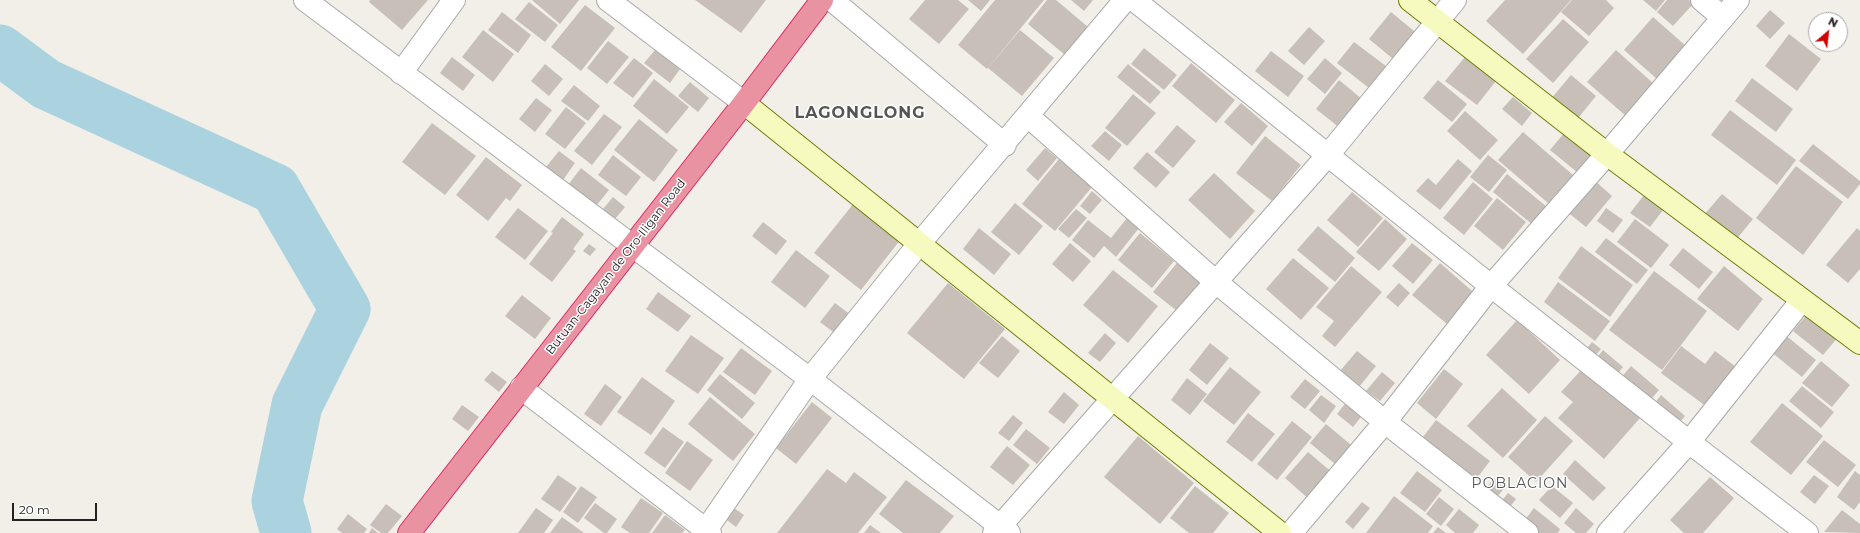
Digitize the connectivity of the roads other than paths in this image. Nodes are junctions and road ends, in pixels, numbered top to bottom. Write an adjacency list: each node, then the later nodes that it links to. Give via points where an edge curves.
1 (305, 0): 14 (street)
2 (454, 0): 14 (street)
3 (608, 0): 15 (street)
4 (822, 0): 15 (highway, Butuan-Cagayan de Oro-Iligan Road)
5 (832, 0): 17 (street)
6 (1126, 0): 16 (street)
7 (1134, 0): 19 (street)
8 (1410, 0): 13 (street)
9 (1455, 0): 13 (street)
10 (1702, 0): 12 (street)
11 (1738, 0): 12 (street)
12 (1723, 18): 18 (street)
13 (1438, 22): 18 (street); 19 (street)
14 (401, 72): 21 (street)
15 (744, 103): 20 (street); 21 (highway, Butuan-Cagayan de Oro-Iligan Road)
16 (1028, 116): 17 (street); 22 (street)
17 (1005, 145): 20 (street)
18 (1607, 154): 23 (street); 24 (street)
19 (1328, 156): 22 (street); 23 (street)
20 (919, 244): 26 (street); 28 (street)
21 (632, 246): 26 (street); 27 (highway, Butuan-Cagayan de Oro-Iligan Road)
22 (1216, 282): 28 (street); 29 (street)
23 (1491, 286): 29 (street); 30 (street)
24 (1802, 300): 25 (street); 30 (street)
25 (1860, 343)
26 (810, 379): 31 (street); 32 (street)
27 (521, 388): 32 (street); 33 (highway, Butuan-Cagayan de Oro-Iligan Road)
28 (1112, 399): 31 (street); 34 (street)
29 (1385, 422): 35 (street); 36 (street)
30 (1689, 442): 37 (street); 38 (street)
31 (1001, 531)
32 (708, 532)
33 (409, 533)
34 (1280, 533)
35 (1291, 533)
36 (1527, 533)
37 (1608, 533)
38 (1807, 533)

